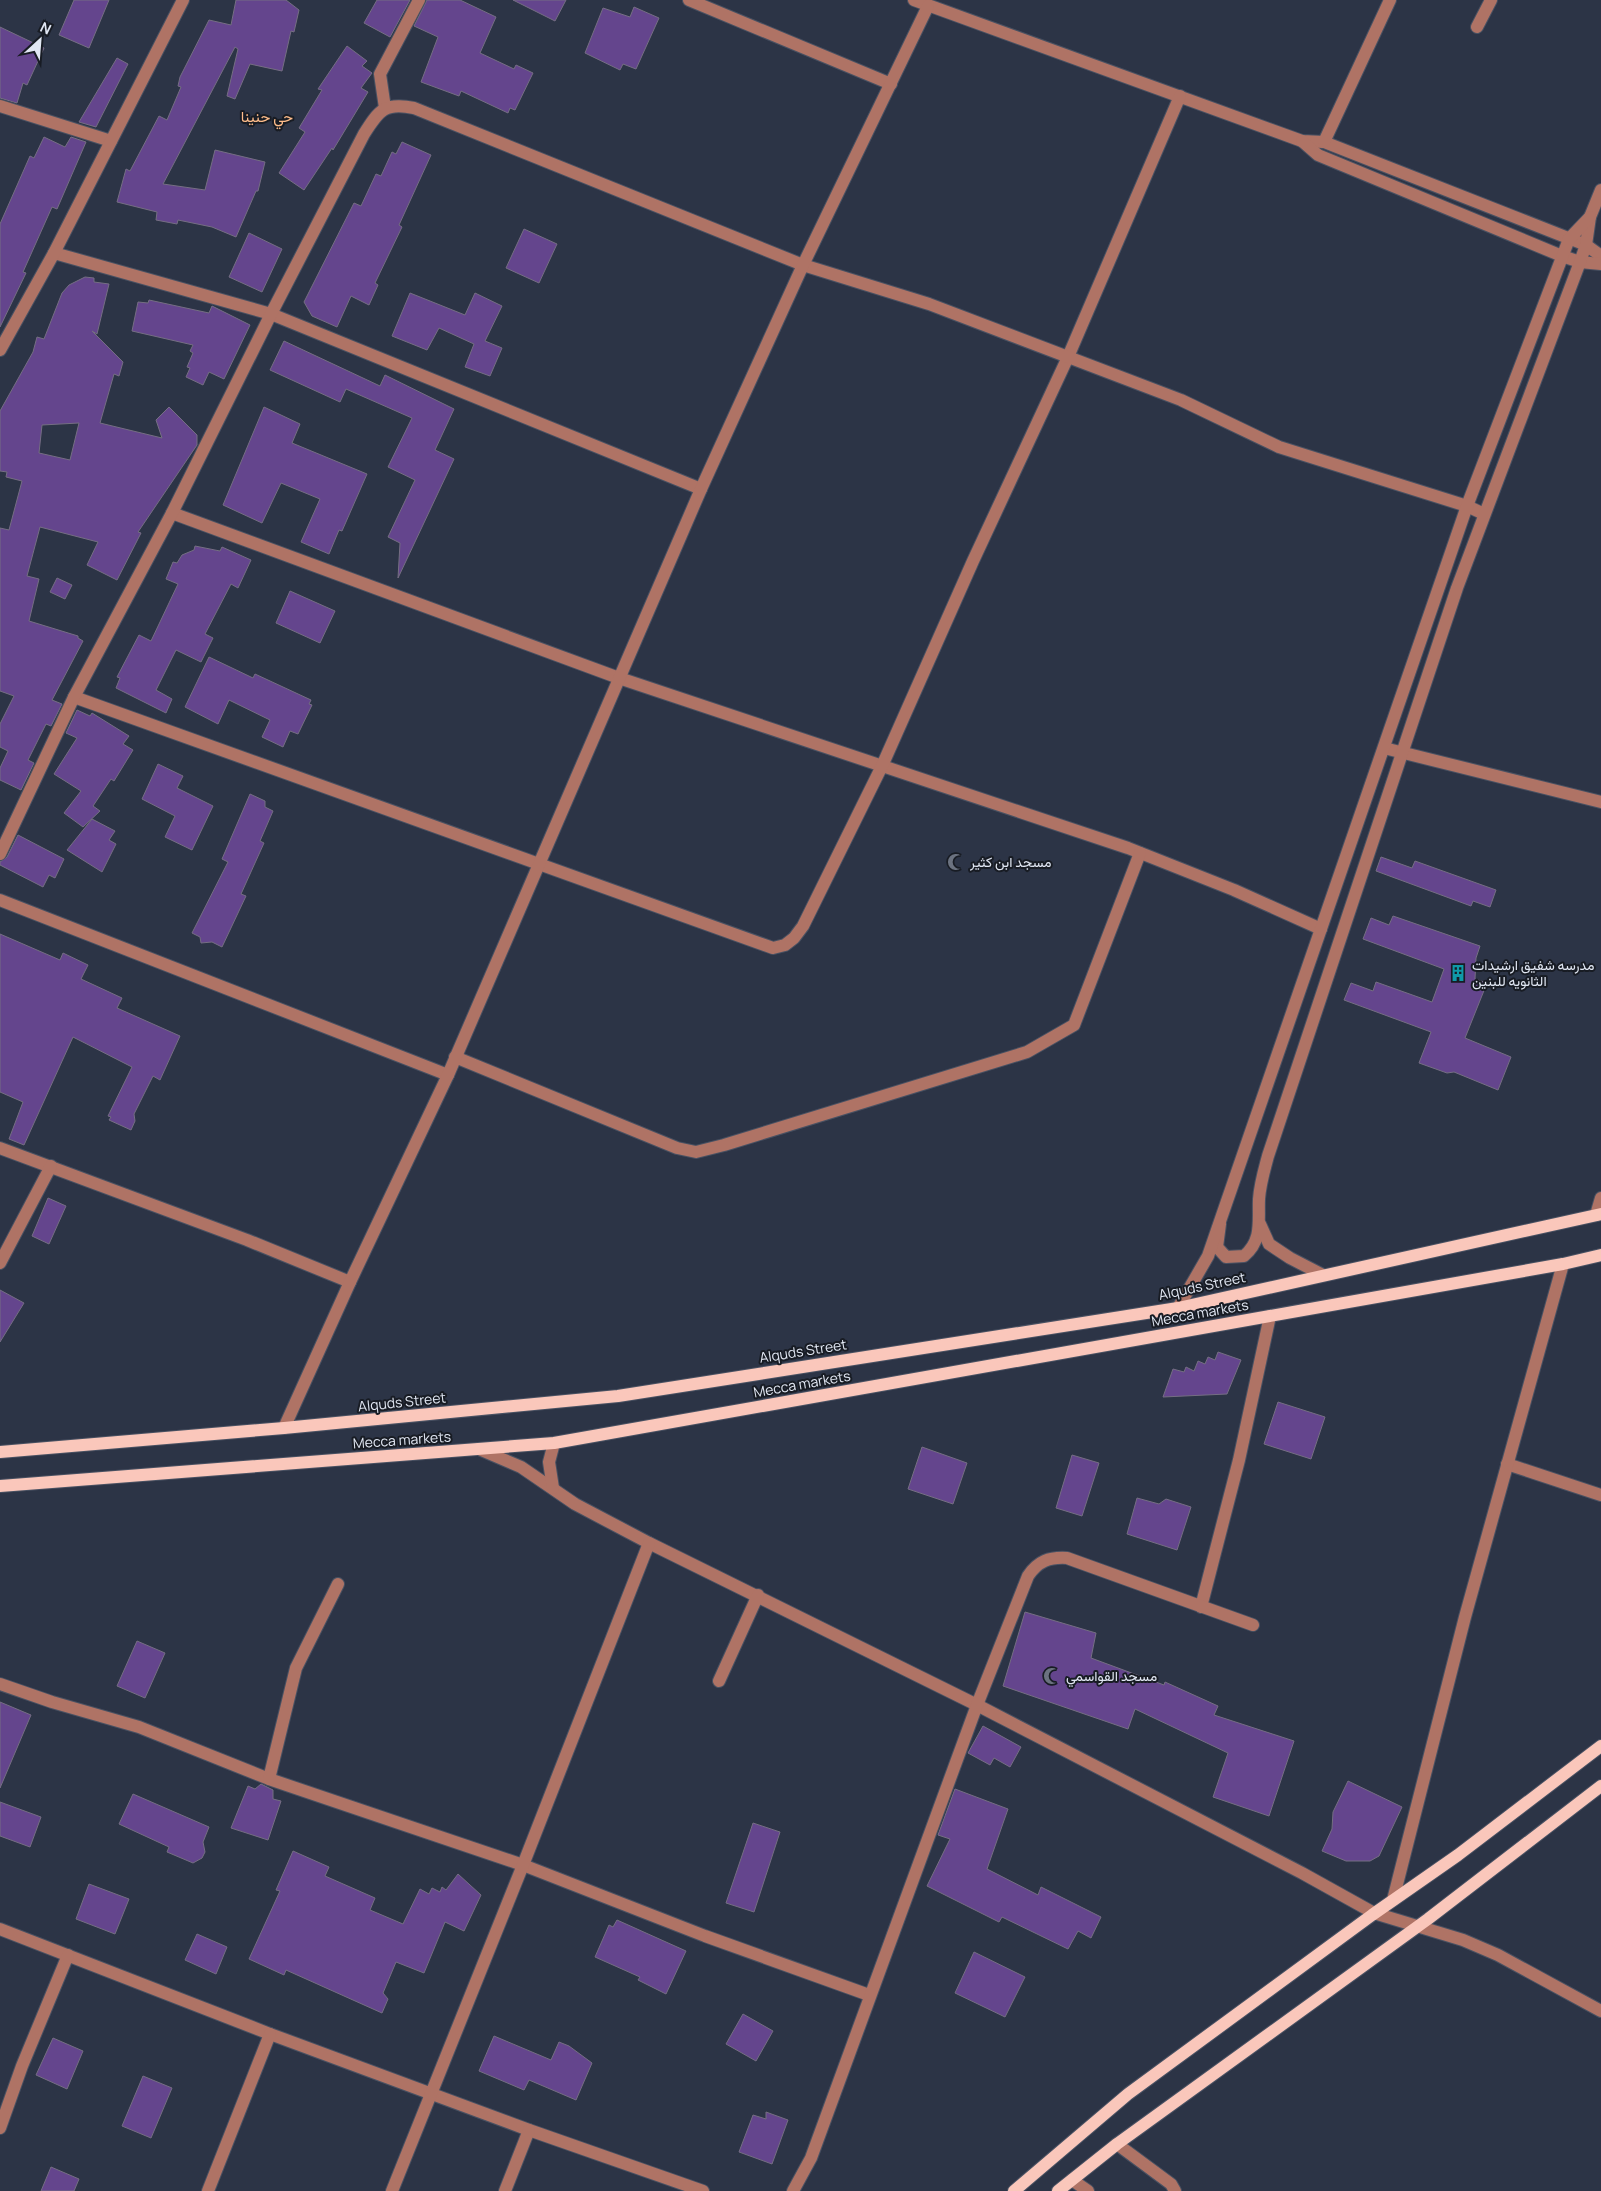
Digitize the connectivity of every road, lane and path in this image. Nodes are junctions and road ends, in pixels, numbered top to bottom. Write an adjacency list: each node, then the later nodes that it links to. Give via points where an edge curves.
1 (183, 0): 13 (street)
2 (419, 0): 12 (street, via 380,74)
3 (689, 0): 9 (street)
4 (914, 0): 7 (street)
5 (1390, 0): 15 (street)
6 (1491, 0): 8 (street)
7 (928, 6): 9 (street); 10 (street)
8 (1477, 27)
9 (891, 84): 25 (street)
10 (1180, 96): 14 (street); 28 (street)
11 (0, 106): 13 (street)
12 (385, 108): 25 (street, via 397,104 414,108); 26 (street, via 364,134)
13 (112, 141): 20 (street)
14 (1302, 141): 15 (street); 21 (street, via 1318,155)
15 (1324, 142): 18 (street)
16 (1601, 190): 17 (street)
17 (1590, 217): 18 (street); 19 (street)
18 (1569, 238): 19 (street); 21 (street)
19 (1586, 245): 22 (street); 23 (street)
20 (54, 253): 26 (street); 27 (street)
21 (1562, 256): 23 (street); 30 (street)
22 (1601, 256)
23 (1580, 262): 24 (street); 32 (street)
24 (1601, 264)
25 (803, 265): 28 (street, via 929,304); 29 (street)
26 (270, 314): 29 (street); 31 (street)
27 (0, 349)
28 (1068, 357): 30 (street, via 1182,400 1279,448); 37 (street)
29 (701, 489): 33 (street)
30 (1468, 506): 32 (street); 35 (street)
31 (172, 513): 33 (street); 34 (street)
32 (1484, 514): 36 (street)
33 (619, 678): 37 (street); 41 (street)
34 (74, 697): 40 (street); 41 (street)
35 (1384, 748): 36 (street); 43 (street)
36 (1402, 752): 38 (street); 51 (street, via 1268,1156 1261,1181)
37 (882, 766): 39 (street); 41 (street, via 811,910 794,938 785,945 773,948)
38 (1601, 802)
39 (1140, 853): 43 (street); 44 (street, via 1074,1025 1027,1052 724,1145 696,1152 677,1148)
40 (0, 854)
41 (540, 865): 44 (street)
42 (0, 900): 45 (street)
43 (1321, 928): 50 (street)
44 (455, 1057): 45 (street)
45 (448, 1075): 56 (street)
46 (0, 1148): 47 (street)
47 (50, 1166): 53 (street); 56 (street)
48 (1601, 1198): 49 (street)
49 (1598, 1214): 55 (main road, Alquds Street)
50 (1220, 1224): 51 (street, via 1217,1247 1226,1257 1234,1258 1250,1251); 57 (street, via 1208,1256)
51 (1260, 1224): 55 (street, via 1269,1244)
52 (1601, 1255): 54 (main road, Mecca markets)
53 (0, 1263)
54 (1563, 1264): 58 (main road, Mecca markets); 63 (street)
55 (1321, 1274): 57 (main road, Alquds Street)
56 (350, 1282): 59 (street)
57 (1178, 1308): 59 (main road, Alquds Street, via 618,1396)
58 (1270, 1316): 60 (main road, Mecca markets); 70 (street, via 1239,1460)
59 (284, 1428): 62 (main road, Alquds Street)
60 (554, 1443): 61 (main road, Mecca markets); 65 (street, via 549,1462)
61 (479, 1449): 64 (main road, Mecca markets); 65 (street, via 522,1467)
62 (0, 1452)
63 (1507, 1464): 66 (street); 79 (street)
64 (0, 1486)
65 (554, 1488): 67 (street, via 575,1504)
66 (1601, 1495)
67 (648, 1543): 69 (street); 78 (street)
68 (338, 1584): 76 (street, via 296,1668)
69 (758, 1596): 72 (street); 74 (street)
70 (1202, 1606): 71 (street); 74 (street, via 1067,1558 1044,1561 1034,1566 1028,1576)
71 (1253, 1625)
72 (719, 1682)
73 (0, 1684): 76 (street, via 140,1727)
74 (977, 1705): 80 (street); 84 (street)
75 (1601, 1746): 79 (main road, via 1458,1855)
76 (269, 1779): 78 (street)
77 (1601, 1786): 81 (main road)
78 (523, 1865): 84 (street, via 705,1936); 87 (street)
79 (1393, 1900): 80 (main road)
80 (1374, 1913): 81 (street); 97 (main road, via 1128,2094)
81 (1416, 1927): 85 (street, via 1463,1940 1498,1955); 90 (main road)
82 (0, 1929): 83 (street)
83 (68, 1955): 86 (street); 88 (street)
84 (870, 1995): 96 (street, via 811,2158)
85 (1601, 2010)
86 (270, 2034): 87 (street); 92 (street)
87 (432, 2093): 89 (street); 93 (street)
88 (0, 2128)
89 (529, 2130): 94 (street); 95 (street)
90 (1117, 2144): 91 (main road); 100 (street, via 1171,2184)
91 (1072, 2180): 98 (main road); 99 (street)
92 (208, 2191)
93 (392, 2191)
94 (505, 2191)
95 (703, 2191)
96 (793, 2191)
97 (1014, 2191)
98 (1058, 2191)
99 (1088, 2191)
100 (1175, 2191)

